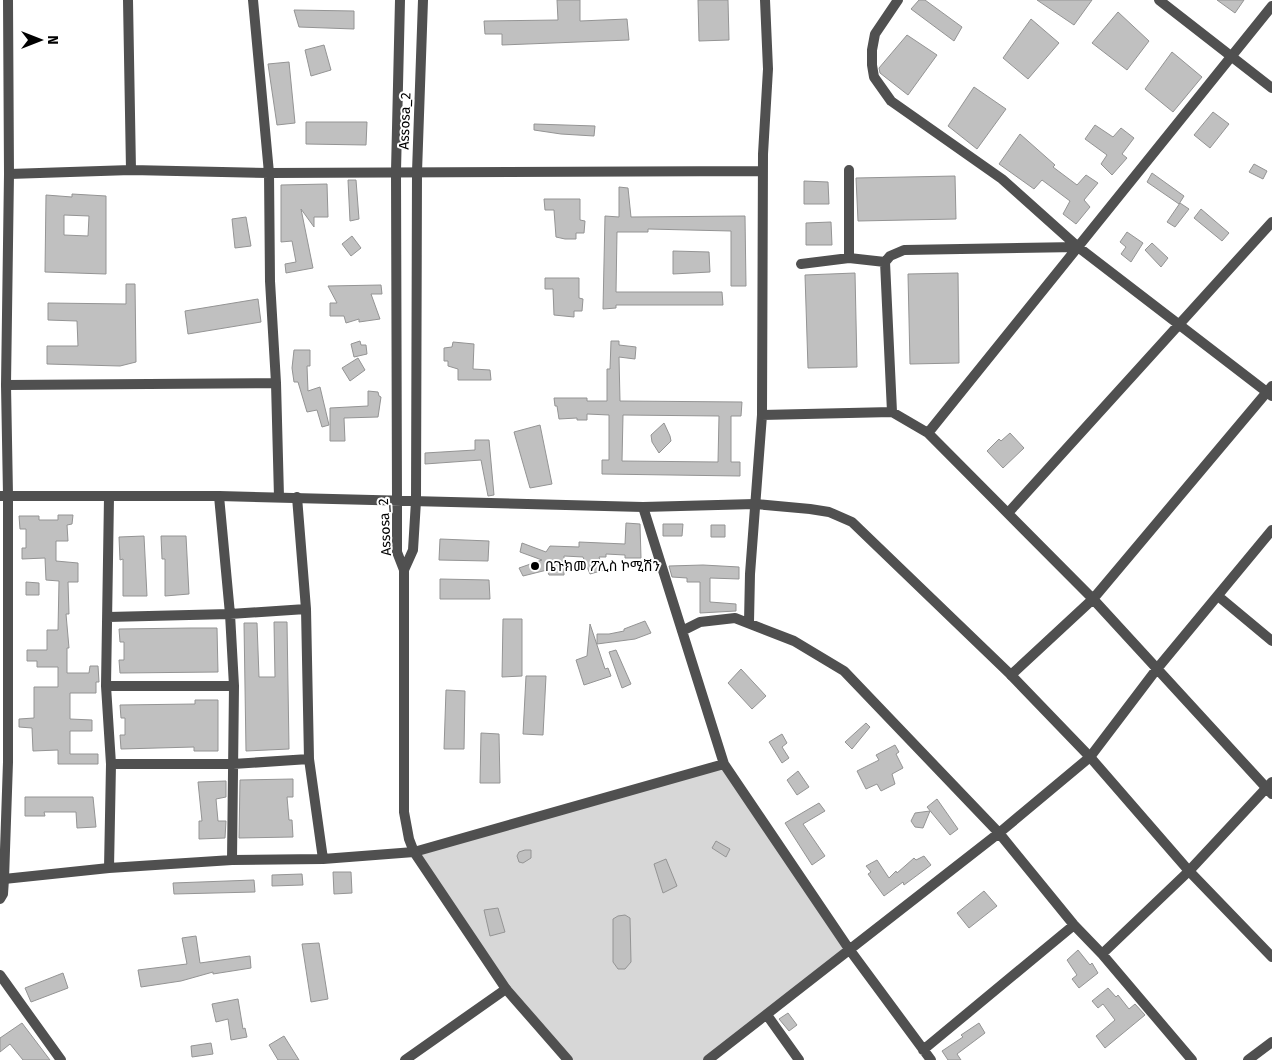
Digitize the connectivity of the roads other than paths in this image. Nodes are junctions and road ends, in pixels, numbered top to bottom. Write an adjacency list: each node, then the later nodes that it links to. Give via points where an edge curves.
1 (8, 0): 18 (street)
2 (128, 0): 12 (street)
3 (253, 0): 17 (street)
4 (400, 0): 14 (street, Assosa_2)
5 (423, 0): 16 (street, Assosa_2)
6 (765, 0): 15 (street, via 768,69)
7 (898, 0): 20 (street, via 875,34 872,50 874,77 892,101 1002,179)
8 (1159, 0): 10 (street)
9 (1272, 6): 10 (street)
10 (1230, 56): 11 (street); 20 (street)
11 (1272, 88)
12 (131, 170): 17 (street); 18 (street)
13 (849, 170): 21 (street)
14 (396, 171): 16 (street); 17 (street); 36 (street, Assosa_2)
15 (763, 171): 16 (street); 29 (street)
16 (417, 172): 37 (street, Assosa_2)
17 (269, 173): 25 (street, via 270,281)
18 (10, 174): 26 (street)
19 (1272, 222): 24 (street)
20 (1078, 247): 22 (street, via 904,250); 24 (street); 30 (street)
21 (849, 258): 22 (street); 23 (street)
22 (885, 262): 28 (street)
23 (801, 264)
24 (1179, 325): 27 (street); 40 (street)
25 (276, 383): 26 (street); 34 (street)
26 (6, 385): 31 (street)
27 (1270, 391): 44 (street)
28 (892, 412): 29 (street); 30 (street)
29 (762, 415): 38 (street)
30 (928, 433): 40 (street)
31 (4, 496): 33 (street); 57 (street)
32 (219, 496): 33 (street); 34 (street); 46 (street)
33 (109, 497): 47 (street)
34 (278, 497): 35 (street)
35 (297, 497): 36 (street); 45 (street)
36 (397, 501): 37 (street); 42 (street, Assosa_2, via 397,552)
37 (416, 501): 39 (street); 42 (street, Assosa_2, via 413,550)
38 (755, 504): 39 (street); 48 (street); 52 (street, via 810,508 852,522)
39 (643, 507): 49 (street)
40 (1008, 513): 44 (street)
41 (1272, 530): 43 (street)
42 (404, 570): 63 (street, via 404,812)
43 (1218, 596): 50 (street); 51 (street)
44 (1093, 600): 51 (street); 52 (street)
45 (306, 609): 46 (street); 56 (street)
46 (230, 614): 47 (street); 54 (street)
47 (108, 617): 53 (street)
48 (749, 622): 49 (street, via 735,618 700,622); 62 (street, via 794,641 844,671)
49 (682, 631): 60 (street)
50 (1272, 641)
51 (1156, 670): 55 (street); 61 (street)
52 (1011, 676): 55 (street)
53 (106, 686): 54 (street); 58 (street)
54 (234, 686): 59 (street)
55 (1090, 758): 62 (street); 67 (street)
56 (308, 759): 59 (street); 64 (street)
57 (4, 762): 68 (street)
58 (111, 764): 59 (street); 66 (street)
59 (233, 764): 65 (street)
60 (724, 764): 63 (street); 71 (street)
61 (1270, 788): 67 (street)
62 (999, 833): 70 (street); 71 (street)
63 (414, 852): 64 (street); 75 (street)
64 (323, 859): 65 (street)
65 (232, 860): 66 (street)
66 (109, 868): 68 (street)
67 (1190, 871): 72 (street); 73 (street)
68 (4, 879): 69 (street)
69 (0, 899)
70 (1074, 926): 72 (street); 78 (street)
71 (849, 950): 76 (street); 78 (street)
72 (1102, 954): 85 (street)
73 (1272, 957)
74 (0, 975): 79 (street)
75 (506, 988): 80 (street); 81 (street)
76 (767, 1015): 82 (street); 83 (street)
77 (1272, 1042): 86 (street)
78 (923, 1050): 84 (street)
79 (61, 1060)
80 (405, 1060)
81 (568, 1060)
82 (708, 1060)
83 (799, 1060)
84 (931, 1060)
85 (1192, 1060)
86 (1248, 1060)

